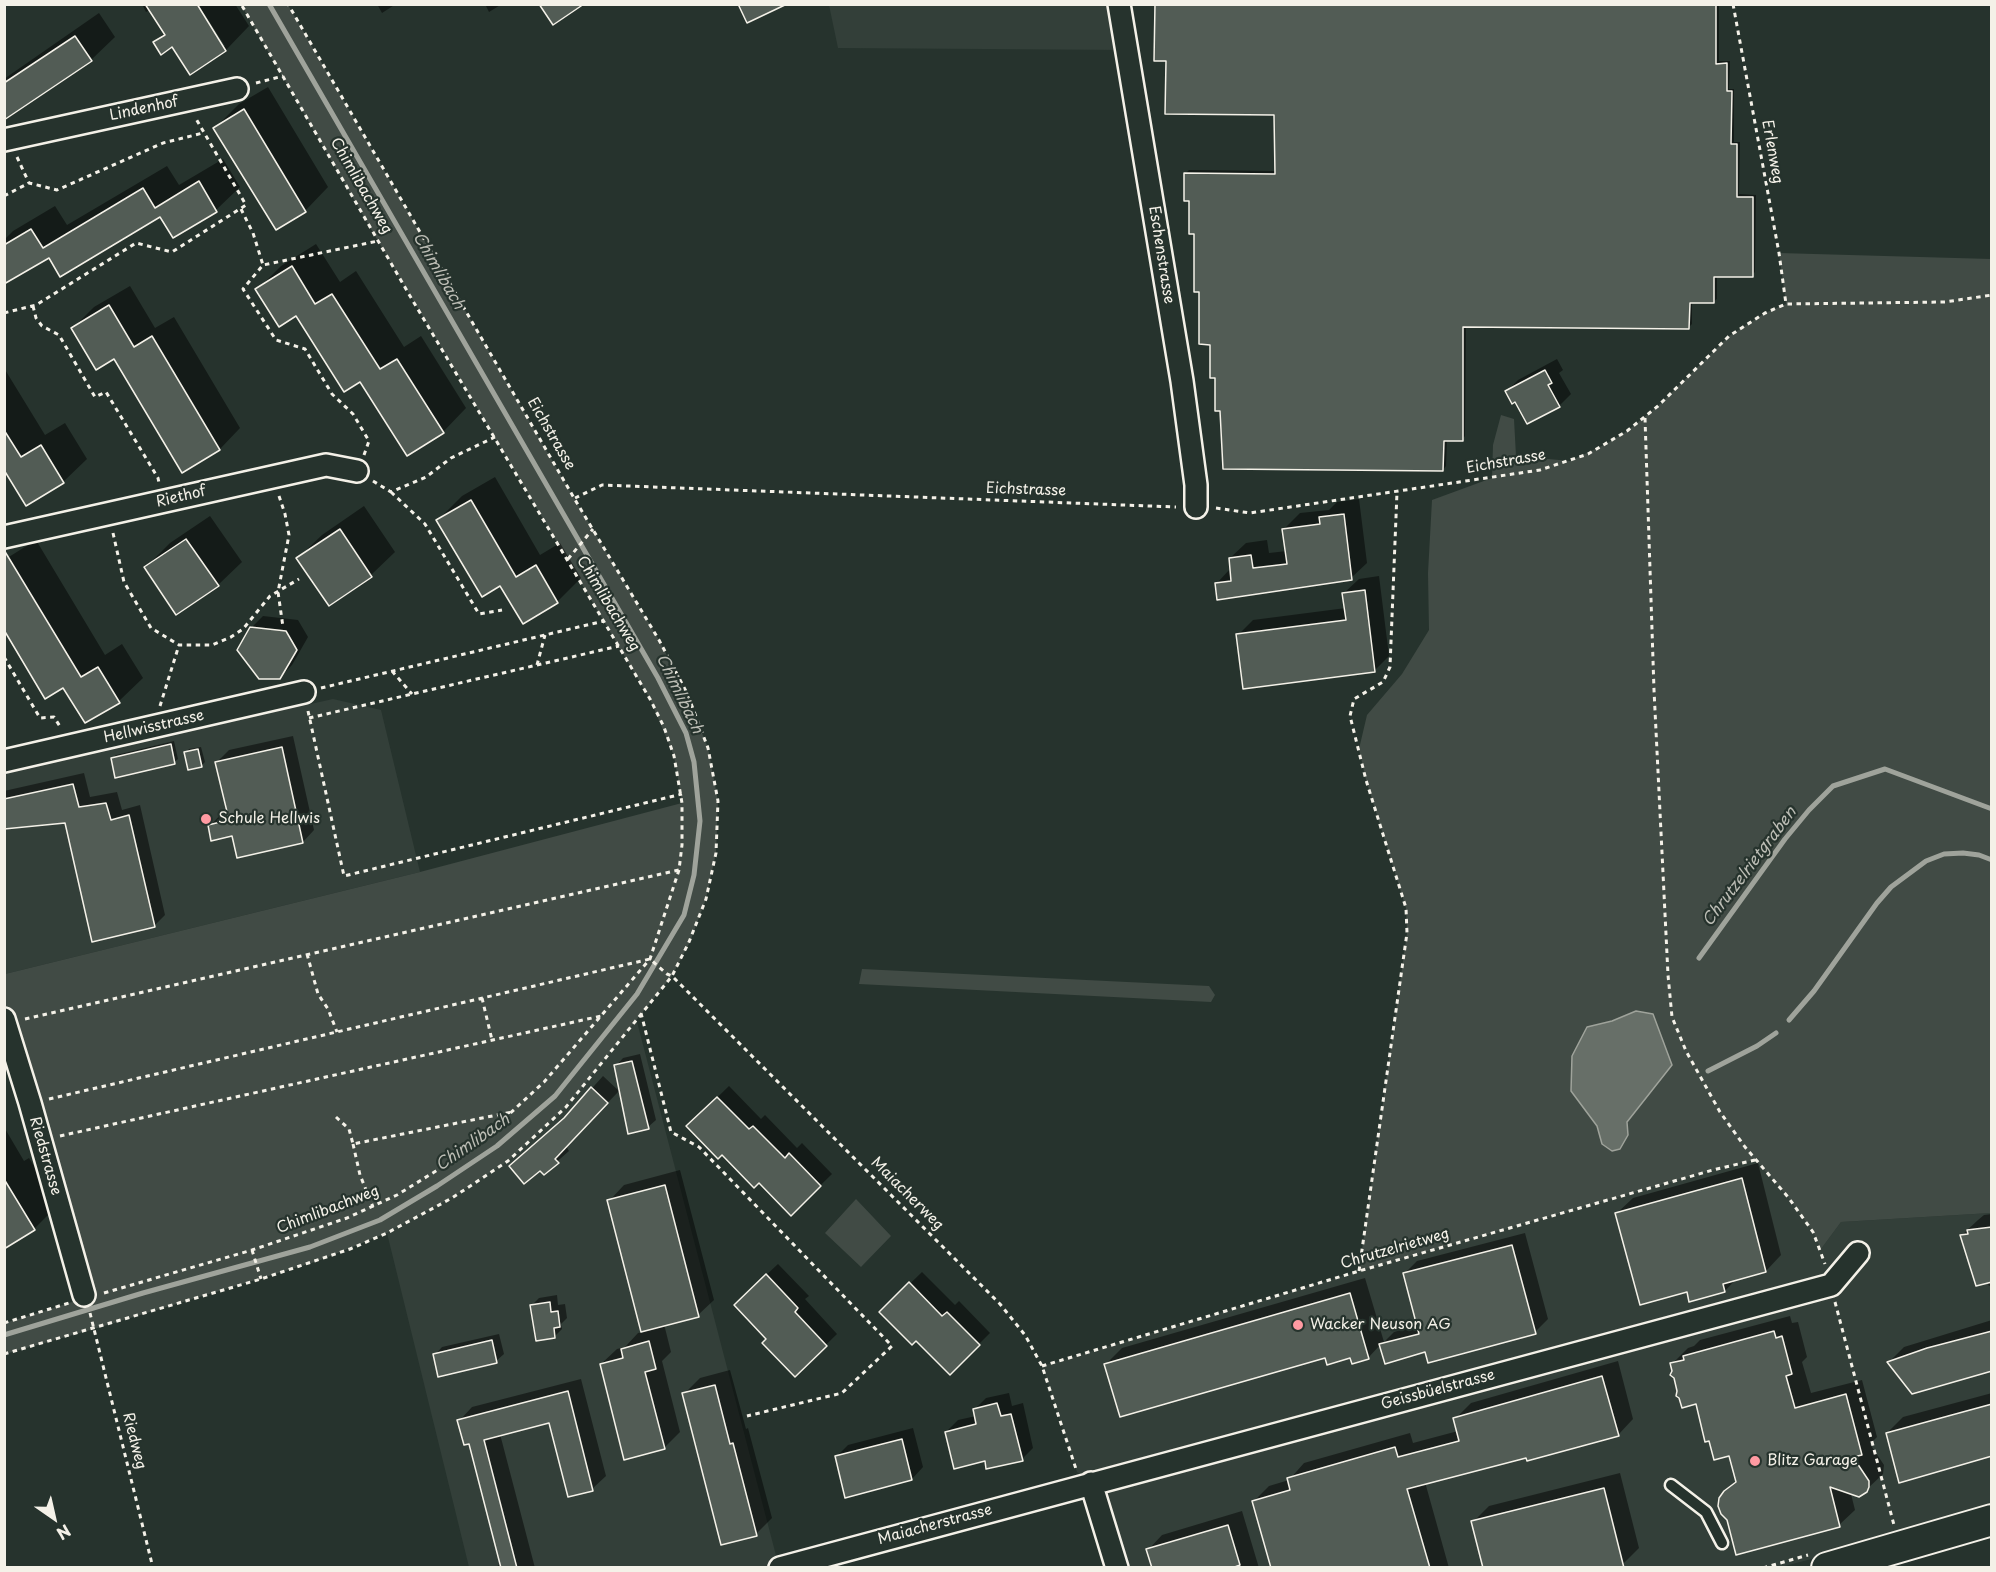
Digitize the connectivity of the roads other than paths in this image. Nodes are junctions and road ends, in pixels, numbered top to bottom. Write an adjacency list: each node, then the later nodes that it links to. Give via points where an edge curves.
1 (1119, 4): 5 (street, Eschenstrasse, via 1182,381)
2 (237, 89): 3 (street, Lindenhof)
3 (7, 140)
4 (357, 471): 6 (street, Riethof, via 326,465)
5 (1196, 507)
6 (4, 537)
7 (304, 693): 8 (street, Hellwisstrasse)
8 (4, 762)
9 (5, 1021): 11 (street, Riedstrasse)
10 (1858, 1253): 12 (street, Geissbüelstrasse, via 1831,1285)
11 (86, 1297)
12 (1091, 1483): 16 (street, Maiacherstrasse); 17 (street)
13 (1671, 1485): 15 (lane, via 1706,1512)
14 (1992, 1520): 18 (main road)
15 (1722, 1543)
16 (780, 1568)
17 (1117, 1568)
18 (1827, 1568)

